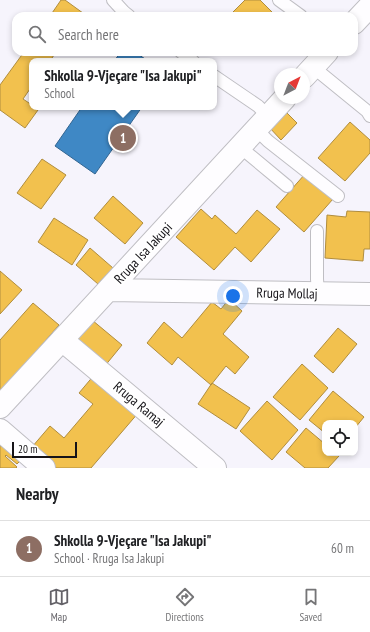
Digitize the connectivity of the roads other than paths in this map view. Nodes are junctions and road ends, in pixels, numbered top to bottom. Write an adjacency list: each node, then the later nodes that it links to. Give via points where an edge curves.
1 (113, 0): 4 (lane)
2 (279, 0): 5 (lane)
3 (370, 6): 6 (street)
4 (124, 12)
5 (296, 12)
6 (358, 19)
7 (315, 66): 10 (lane)
8 (217, 78): 11 (lane, via 258,106)
9 (279, 104): 11 (street, Rruga Isa Jakupi)
10 (370, 116)
11 (262, 123): 12 (street, Rruga Isa Jakupi); 14 (lane, via 268,141)
12 (240, 147): 13 (lane); 16 (street, Rruga Isa Jakupi)
13 (288, 186)
14 (338, 196)
15 (317, 231): 17 (lane)
16 (108, 290): 17 (street, Rruga Mollaj); 19 (street, Rruga Isa Jakupi)
17 (318, 294): 18 (street, Rruga Mollaj)
18 (370, 294)
19 (62, 340): 20 (street, Rruga Isa Jakupi); 23 (street, Rruga Ramaj)
20 (0, 407)
21 (0, 430): 22 (street)
22 (44, 468)
23 (215, 468)

